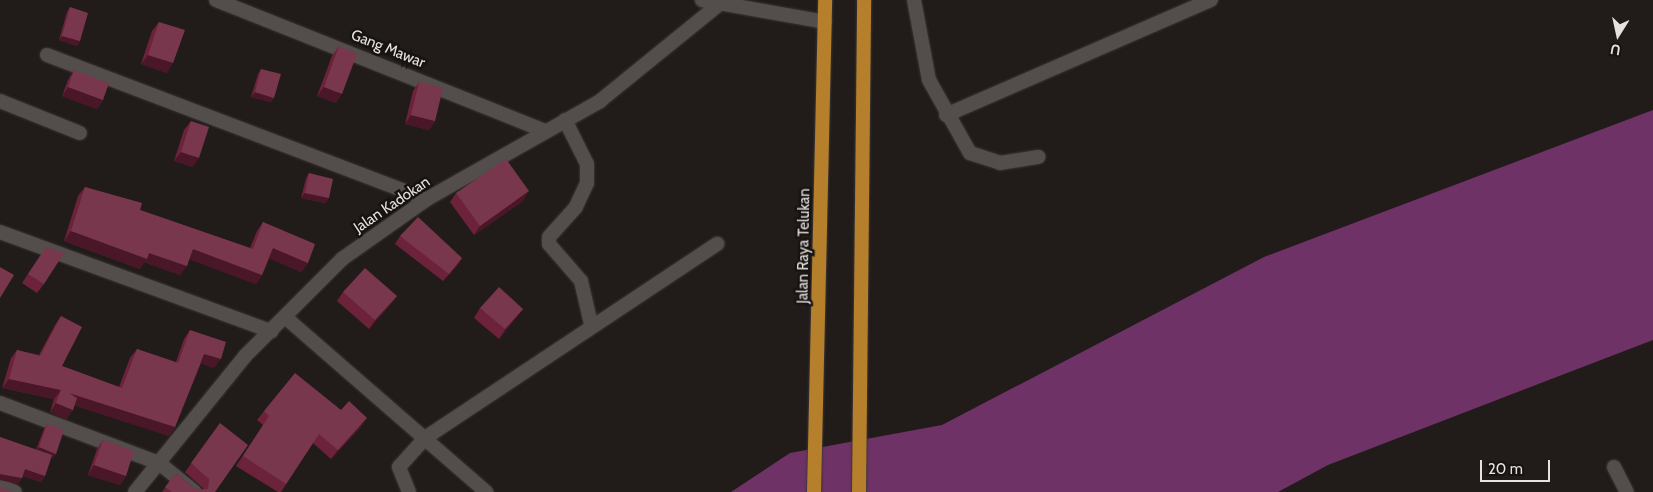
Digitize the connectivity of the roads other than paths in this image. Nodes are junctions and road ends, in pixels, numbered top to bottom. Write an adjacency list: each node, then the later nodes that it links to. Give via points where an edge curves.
1 (216, 0): 13 (street, Gang Mawar)
2 (702, 0): 7 (street)
3 (825, 0): 8 (main road, Jalan Raya Telukan)
4 (864, 0): 33 (main road, via 866,105)
5 (914, 0): 11 (street, via 927,70)
6 (1212, 0): 11 (street)
7 (718, 5): 8 (street); 12 (street, Jalan Kadokan, via 643,70)
8 (825, 22): 32 (main road, Jalan Raya Telukan)
9 (47, 55): 16 (street)
10 (0, 101): 14 (street)
11 (946, 115): 15 (street, via 970,153 979,160 1000,163)
12 (565, 120): 13 (street, Jalan Kadokan); 20 (street, via 587,164 587,183 576,207 549,237 550,244 581,281)
13 (546, 131): 16 (street, Jalan Kadokan)
14 (80, 133)
15 (1039, 156)
16 (427, 199): 19 (street, Jalan Kadokan, via 342,259)
17 (0, 232): 21 (street)
18 (717, 244): 20 (street)
19 (285, 317): 21 (street, Jalan Kadokan); 23 (street)
20 (591, 324): 23 (street)
21 (271, 331): 24 (street, Jalan Kadokan, via 245,356)
22 (0, 403): 24 (street)
23 (425, 438): 30 (street, via 400,467); 31 (street)
24 (159, 464): 28 (street, Jalan Kadokan); 29 (street)
25 (1614, 467): 34 (street)
26 (0, 486): 27 (street)
27 (15, 492)
28 (135, 492)
29 (195, 492)
30 (409, 492)
31 (486, 492)
32 (814, 492)
33 (859, 492)
34 (1627, 492)

